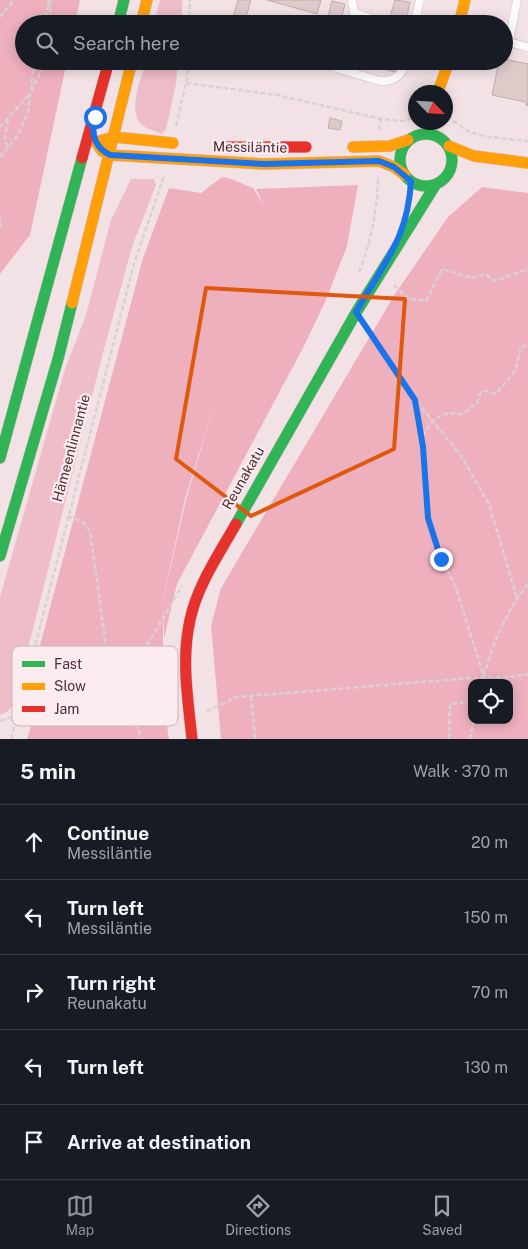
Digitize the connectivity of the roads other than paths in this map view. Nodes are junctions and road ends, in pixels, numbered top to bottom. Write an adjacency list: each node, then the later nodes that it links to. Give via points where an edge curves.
1 (124, 0): 7 (street)
2 (147, 0): 8 (street)
3 (352, 0): 9 (lane, via 354,12)
4 (420, 0): 10 (lane)
5 (466, 0): 11 (street)
6 (517, 0): 12 (lane)
7 (120, 15)
8 (143, 15)
9 (363, 15)
10 (416, 15)
11 (462, 15)
12 (513, 15)
13 (513, 43): 14 (lane)
14 (528, 47)
15 (107, 70): 23 (street)
16 (130, 70): 26 (street)
17 (345, 70): 18 (lane, via 385,81 397,78)
18 (402, 70)
19 (446, 70): 20 (street)
20 (444, 78): 21 (street); 22 (street)
21 (441, 85)
22 (444, 85)
23 (92, 128): 28 (street); 34 (street)
24 (419, 130): 27 (street)
25 (445, 130): 29 (street)
26 (114, 137): 28 (street); 30 (street); 35 (street)
27 (412, 138): 29 (street, via 431,134); 33 (street, via 398,145); 39 (street, via 404,146 400,161)
28 (96, 142): 34 (street); 35 (street, via 102,151)
29 (446, 142): 36 (street, via 474,156); 40 (street, via 452,163)
30 (187, 144)
31 (216, 147): 32 (street, Messiläntie)
32 (321, 147)
33 (340, 147)
34 (84, 152): 42 (street)
35 (110, 155): 39 (street, Messiläntie, via 264,164 379,161); 43 (street, via 58,358)
36 (522, 162): 37 (street)
37 (474, 169)
38 (461, 172): 40 (street)
39 (408, 178): 40 (street, via 427,186); 41 (street, Reunakatu, via 410,200 403,230)
40 (440, 182): 41 (street, Reunakatu)
41 (393, 252): 44 (street, Reunakatu, via 222,544 198,596 190,619 186,647)
42 (0, 458)
43 (0, 556)
44 (192, 739)

